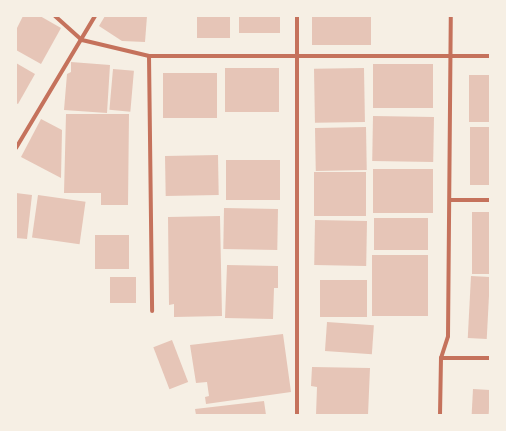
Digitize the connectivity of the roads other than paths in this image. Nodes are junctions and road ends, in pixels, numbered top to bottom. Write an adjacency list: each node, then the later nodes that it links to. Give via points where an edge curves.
1 (55, 16): 5 (street)
2 (95, 16): 5 (street)
3 (297, 16): 9 (street)
4 (451, 16): 8 (street)
5 (82, 40): 6 (street); 10 (street)
6 (150, 56): 9 (street); 13 (street)
7 (490, 56): 8 (street)
8 (450, 57): 9 (street); 11 (street)
9 (298, 58): 16 (street)
10 (16, 148)
11 (451, 200): 12 (street); 14 (street, via 448,336)
12 (490, 200)
13 (152, 312)
14 (441, 358): 15 (street); 17 (street)
15 (490, 358)
16 (297, 415)
17 (440, 415)

